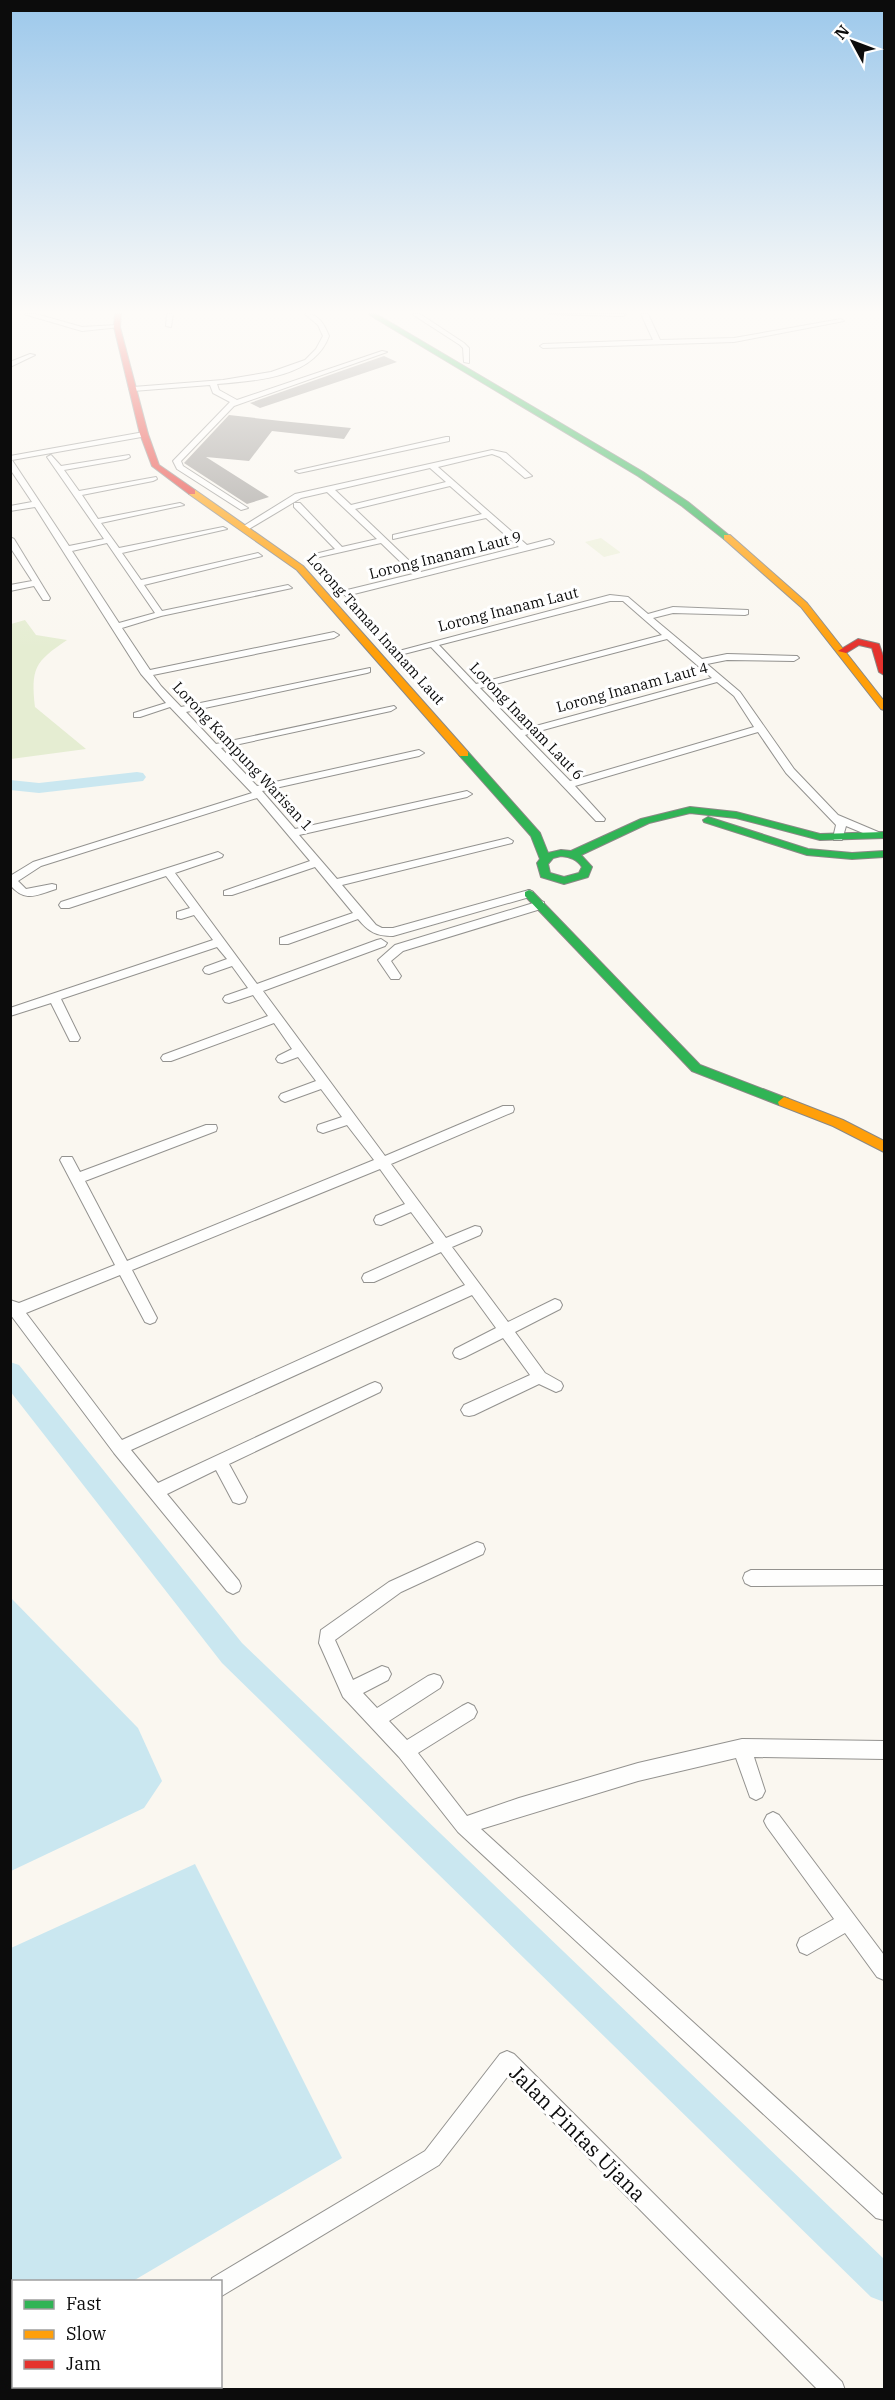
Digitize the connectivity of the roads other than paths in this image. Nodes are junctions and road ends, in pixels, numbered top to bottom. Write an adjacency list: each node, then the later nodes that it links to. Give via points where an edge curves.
1 (142, 426): 5 (main road, Lorong Taman Inanam Laut)
2 (208, 426): 21 (street, via 177,464)
3 (562, 426): 48 (main road, via 632,466 703,516 753,557 783,602 795,608)
4 (579, 426): 41 (main road, via 658,471 726,519)
5 (144, 434): 9 (street); 26 (main road, Lorong Taman Inanam Laut, via 160,470)
6 (446, 439): 12 (street, via 370,459)
7 (51, 457): 11 (street)
8 (126, 457): 11 (street)
9 (10, 460): 18 (street, Lorong Kampung Warisan 1)
10 (431, 465): 13 (street, via 500,453); 15 (street); 16 (street, via 384,471)
11 (59, 469): 17 (street)
12 (299, 471)
13 (528, 476)
14 (153, 479): 17 (street)
15 (452, 483): 22 (street); 24 (street)
16 (328, 488): 22 (street); 26 (street, via 292,498)
17 (77, 494): 25 (street)
18 (36, 504): 23 (street); 34 (street, Lorong Kampung Warisan 1)
19 (180, 505): 25 (street)
20 (297, 505): 35 (street)
21 (244, 508)
22 (348, 508): 31 (street)
23 (10, 509)
24 (487, 514): 28 (street); 33 (street)
25 (96, 522): 30 (street)
26 (246, 527): 80 (main road, Lorong Taman Inanam Laut, via 306,573)
27 (223, 529): 36 (street)
28 (396, 537)
29 (10, 539): 37 (street)
30 (109, 540): 34 (street); 36 (street)
31 (383, 540): 35 (street); 40 (street)
32 (550, 542): 33 (street, Lorong Inanam Laut 9)
33 (525, 548): 40 (street, Lorong Inanam Laut 9)
34 (68, 549): 52 (street, Lorong Kampung Warisan 1)
35 (340, 550): 39 (street)
36 (117, 551): 43 (street)
37 (14, 553): 42 (street)
38 (258, 556): 43 (street)
39 (318, 556)
40 (420, 575): 46 (street, Lorong Inanam Laut 9)
41 (795, 578): 48 (main road, via 807,602); 55 (main road)
42 (37, 583): 44 (street); 47 (street)
43 (139, 583): 50 (street)
44 (10, 588)
45 (288, 588): 50 (street)
46 (346, 593)
47 (46, 598)
48 (804, 605): 55 (main road)
49 (745, 612): 51 (street, via 673,610)
50 (160, 614): 52 (street)
51 (648, 616): 54 (street); 56 (street, Lorong Inanam Laut, via 625,599 610,598)
52 (118, 626): 62 (street, Lorong Kampung Warisan 1)
53 (334, 635): 62 (street)
54 (668, 636): 59 (street); 65 (street)
55 (846, 639): 61 (main road, via 876,646); 64 (main road); 67 (main road)
56 (433, 644): 57 (street, Lorong Inanam Laut); 65 (street, Lorong Inanam Laut 6)
57 (400, 652)
58 (794, 658): 59 (street, via 727,657)
59 (702, 662): 63 (street)
60 (367, 670): 66 (street)
61 (885, 672)
62 (146, 674): 66 (street, Lorong Kampung Warisan 1)
63 (718, 678): 70 (street, via 743,700); 71 (street, Lorong Inanam Laut 4)
64 (885, 679)
65 (474, 687): 71 (street, Lorong Inanam Laut 6)
66 (175, 707): 69 (street); 72 (street, Lorong Kampung Warisan 1)
67 (885, 707)
68 (391, 708): 72 (street)
69 (137, 715)
70 (760, 728): 74 (street); 77 (street, via 794,777)
71 (518, 734): 74 (street, Lorong Inanam Laut 6)
72 (214, 747): 75 (street, Lorong Kampung Warisan 1)
73 (419, 753): 75 (street)
74 (568, 786): 78 (street, Lorong Inanam Laut 6)
75 (257, 792): 79 (street, Lorong Kampung Warisan 1); 91 (street, via 37,864)
76 (467, 794): 79 (street)
77 (835, 817): 81 (street); 82 (street, via 842,828)
78 (600, 819)
79 (293, 833): 87 (street, Lorong Kampung Warisan 1)
80 (536, 835): 84 (main road); 89 (main road, Lorong Taman Inanam Laut)
81 (882, 836): 82 (main road)
82 (838, 838): 84 (main road, via 811,836 720,811 691,810 653,819)
83 (508, 841): 92 (street)
84 (567, 854): 88 (main road); 89 (main road)
85 (885, 854): 88 (main road, via 855,858 815,856 720,822 699,819 675,822)
86 (218, 855): 90 (street)
87 (318, 862): 92 (street, Lorong Kampung Warisan 1); 94 (street)
88 (586, 863): 89 (main road, via 580,878 567,882)
89 (547, 870): 95 (main road, Lorong Kampung Warisan 1)
90 (168, 871): 96 (street); 98 (street)
91 (11, 881): 93 (street, via 23,893)
92 (336, 883): 99 (street, Lorong Kampung Warisan 1)
93 (51, 887)
94 (228, 894)
95 (529, 894): 97 (main road); 99 (street, Lorong Kampung Warisan 1, via 384,933 372,928)
96 (64, 905)
97 (540, 905): 106 (street, via 399,948 384,960); 122 (main road, via 696,1068 838,1123)
98 (196, 910): 100 (street); 102 (street)
99 (361, 914): 101 (street)
100 (180, 915)
101 (284, 941)
102 (219, 942): 104 (street); 108 (street)
103 (381, 943): 107 (street)
104 (234, 961): 105 (street); 107 (street)
105 (209, 970)
106 (395, 976)
107 (254, 988): 109 (street); 111 (street)
108 (54, 998): 110 (street); 112 (street)
109 (229, 999)
110 (10, 1012)
111 (276, 1018): 113 (street); 114 (street)
112 (74, 1038)
113 (300, 1051): 115 (street); 116 (street)
114 (167, 1058)
115 (282, 1059)
116 (324, 1083): 117 (street); 119 (street)
117 (285, 1097)
118 (508, 1109): 124 (street)
119 (350, 1119): 121 (street); 124 (street)
120 (212, 1128): 125 (street)
121 (323, 1128)
122 (885, 1147)
123 (67, 1160): 125 (street)
124 (383, 1164): 126 (street); 130 (street)
125 (77, 1179): 130 (street)
126 (413, 1206): 127 (street); 129 (street)
127 (381, 1220)
128 (475, 1231): 129 (street)
129 (443, 1245): 131 (street); 132 (street)
130 (122, 1269): 134 (street); 135 (street)
131 (369, 1278)
132 (473, 1288): 136 (street); 142 (street)
133 (555, 1305): 136 (street)
134 (14, 1307): 142 (street)
135 (150, 1318)
136 (506, 1330): 137 (street); 138 (street)
137 (460, 1353)
138 (540, 1377): 139 (street); 141 (street)
139 (556, 1386)
140 (375, 1389): 143 (street)
141 (469, 1410)
142 (119, 1448): 144 (street)
143 (220, 1462): 144 (street); 145 (street)
144 (157, 1491): 149 (street)
145 (239, 1497)
146 (477, 1549): 152 (street, via 395,1587 332,1630 327,1643)
147 (751, 1578): 148 (street)
148 (885, 1578)
149 (233, 1586)
150 (382, 1674): 152 (street)
151 (434, 1682): 154 (street)
152 (350, 1691): 154 (street)
153 (468, 1712): 157 (street)
154 (374, 1720): 157 (street)
155 (742, 1748): 156 (street); 158 (street); 160 (street, via 679,1761)
156 (885, 1750)
157 (405, 1751): 160 (street)
158 (756, 1791)
159 (773, 1821): 161 (street)
160 (464, 1826): 164 (street)
161 (848, 1921): 162 (street); 163 (street)
162 (807, 1945)
163 (885, 1970)
164 (885, 2210)
165 (222, 2285): 166 (street, Jalan Pintas Ujana, via 432,2158 507,2061)
166 (834, 2390)

